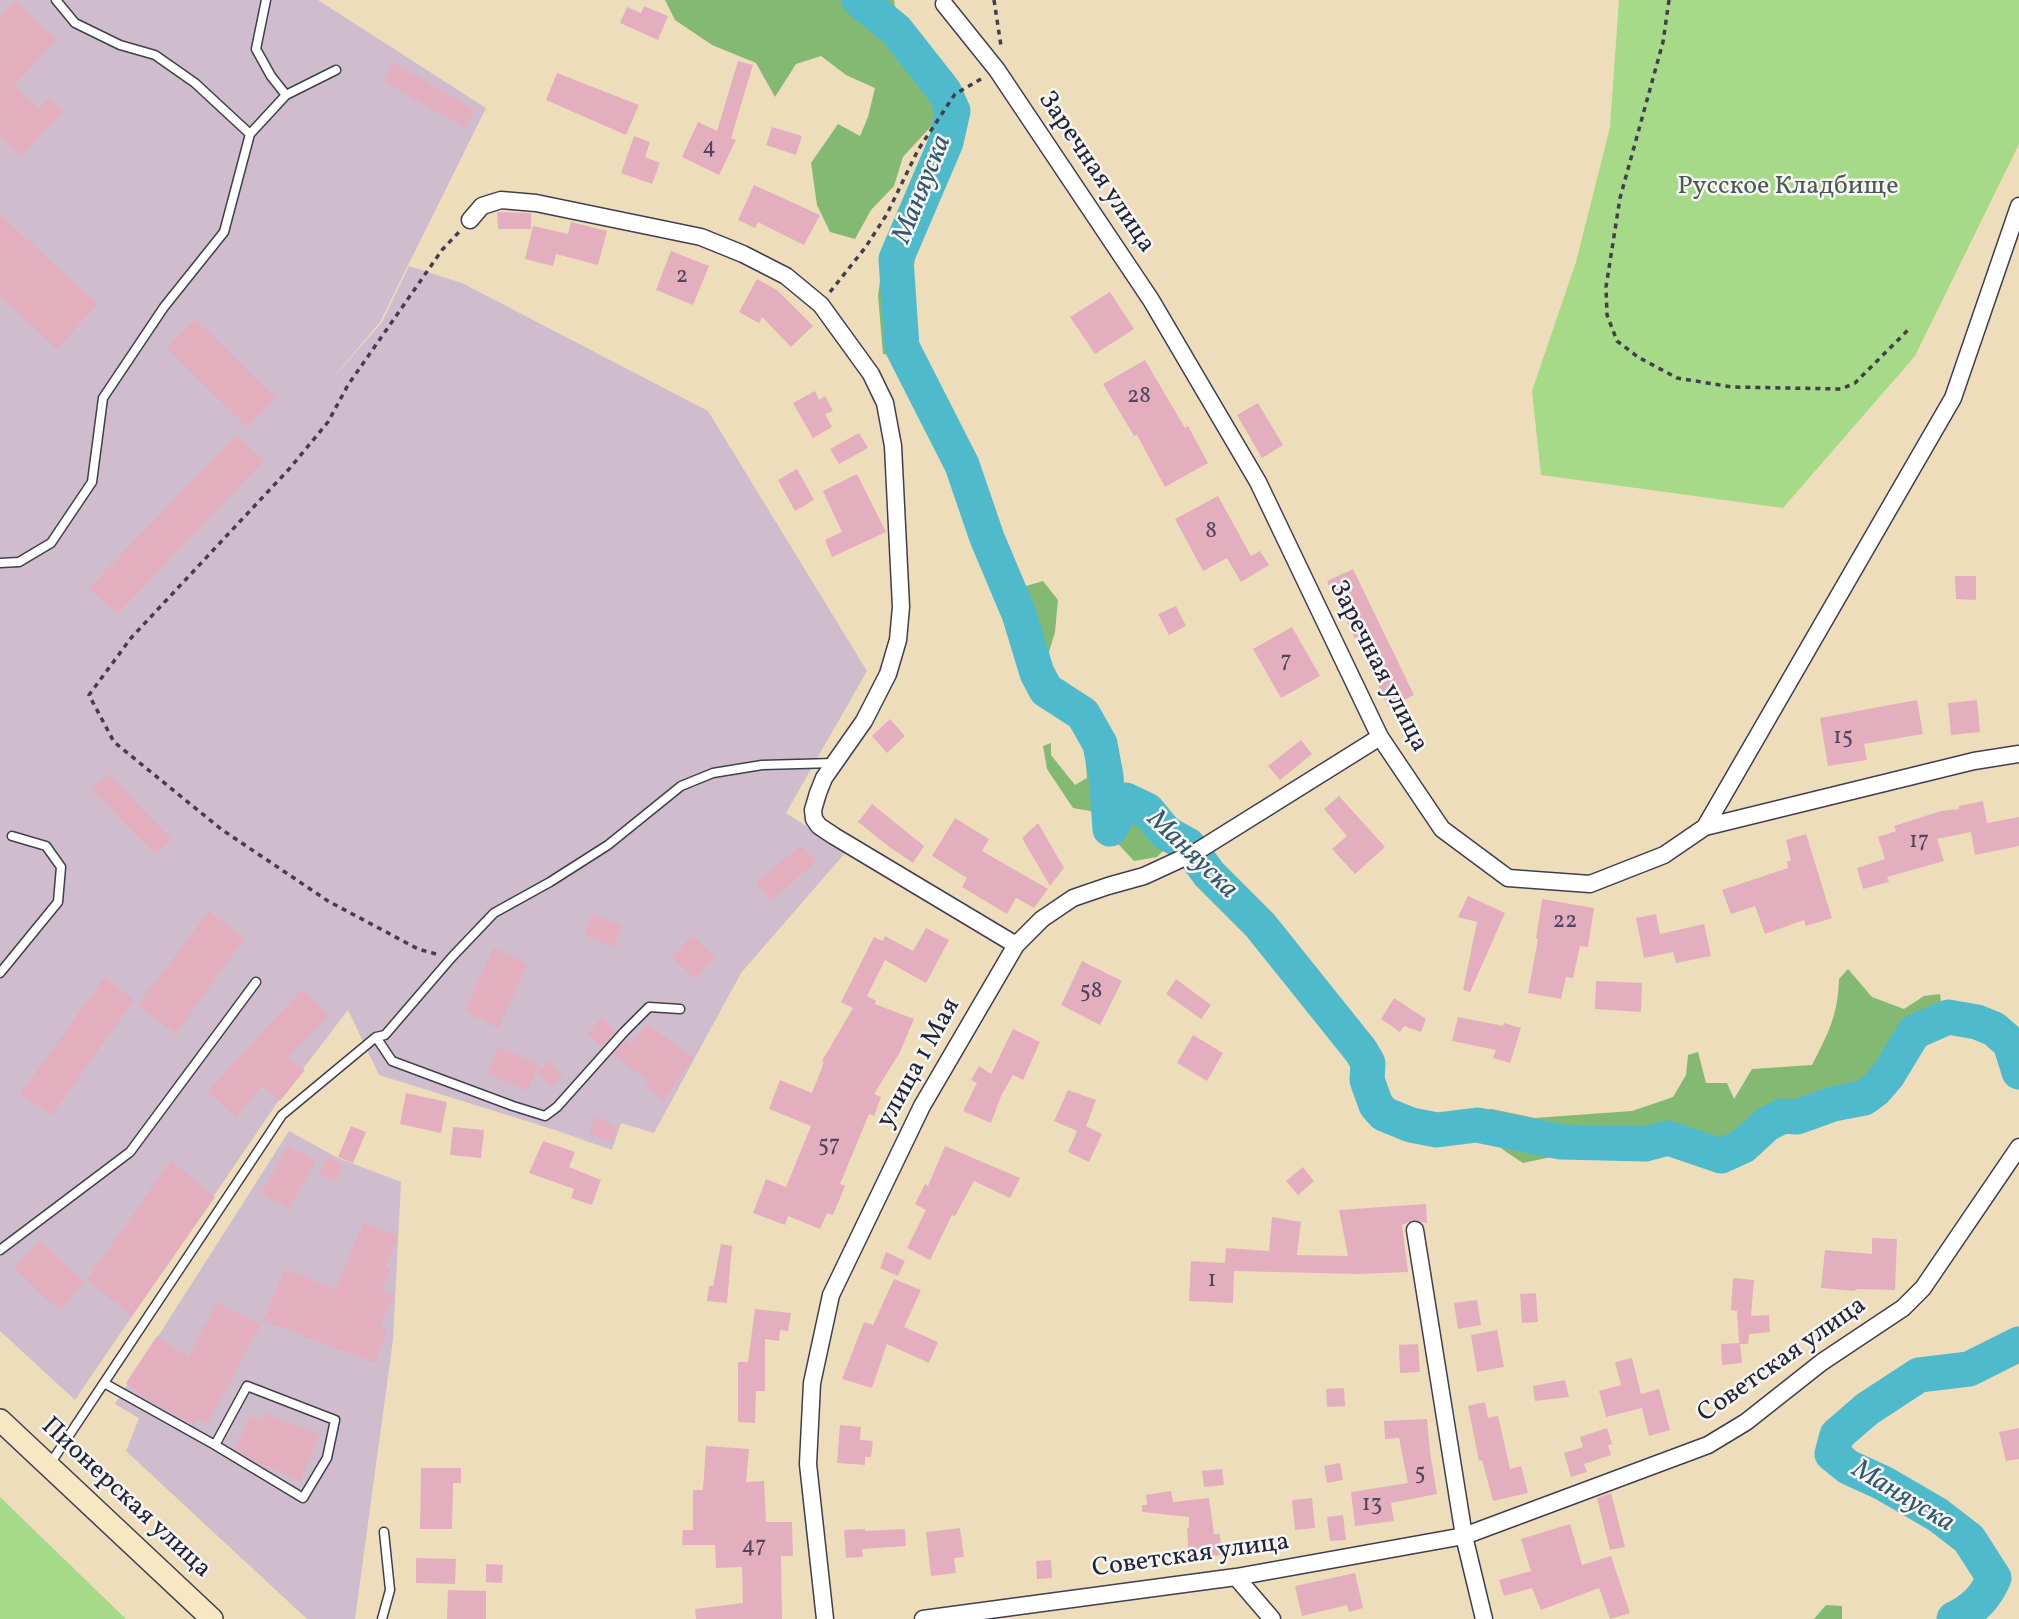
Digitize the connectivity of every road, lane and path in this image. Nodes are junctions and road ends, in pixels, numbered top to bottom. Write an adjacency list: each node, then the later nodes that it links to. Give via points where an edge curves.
1 (56, 0): 9 (lane, via 75,23 120,45 155,55 195,83)
2 (265, 0): 8 (lane, via 256,49)
3 (994, 0): 7 (path, via 1002,57)
4 (1669, 0): 13 (path, via 1663,42 1620,198 1606,287 1607,315 1617,341 1677,378 1732,387 1841,389 1856,383)
5 (942, 2): 7 (street, Заречная улица)
6 (336, 70): 8 (lane)
7 (997, 70): 12 (path, via 955,94 918,150 887,214); 15 (street, Заречная улица, via 1150,300 1258,482)
8 (286, 95): 9 (lane)
9 (250, 134): 14 (lane, via 224,232 164,307 103,398 92,482 51,543 19,562)
10 (2019, 206): 18 (street, via 1953,398)
11 (470, 220): 12 (street, via 482,206 501,200 537,203 701,237 786,276); 21 (path, via 413,291 328,422 131,638 89,695 114,742 220,829 328,901 418,949)
12 (821, 305): 17 (street, via 871,374 884,403 892,446 901,607 888,674 864,721)
13 (1908, 330)
14 (0, 563)
15 (1380, 737): 18 (street, Заречная улица, via 1442,829 1508,878 1590,884 1664,855); 20 (street, улица 1 Мая, via 1196,852 1144,876 1073,898 1042,919)
16 (2019, 754): 18 (street, Заречная улица)
17 (835, 762): 20 (street, via 813,810 820,826); 21 (lane, via 762,765 713,773 681,786 608,845 494,914)
18 (1705, 827)
19 (12, 836): 22 (lane, via 46,846 61,867 58,902)
20 (1016, 945): 38 (street, улица 1 Мая, via 922,1106 831,1295 812,1383 808,1464)
21 (452, 957): 25 (lane, via 385,1035)
22 (0, 973)
23 (256, 982): 28 (lane, via 130,1152)
24 (680, 1009): 25 (lane, via 649,1007 545,1116 392,1061)
25 (376, 1037): 29 (lane, via 282,1115)
26 (2019, 1147): 34 (street, Советская улица, via 1923,1288 1903,1308 1822,1362 1746,1422 1708,1445)
27 (1415, 1230): 34 (street)
28 (0, 1250)
29 (104, 1383): 31 (lane); 32 (lane)
30 (0, 1420): 32 (main road, Пионерская улица)
31 (215, 1444): 31 (lane, via 303,1498 327,1458 335,1420 247,1386)
32 (49, 1466): 36 (main road, Пионерская улица)
33 (384, 1532): 37 (lane, via 390,1590)
34 (1464, 1535): 35 (street, Советская улица); 41 (street)
35 (1236, 1577): 39 (street, Советская улица); 40 (street)
36 (212, 1619)
37 (382, 1619)
38 (825, 1619)
39 (923, 1619)
40 (1272, 1619)
41 (1485, 1619)

